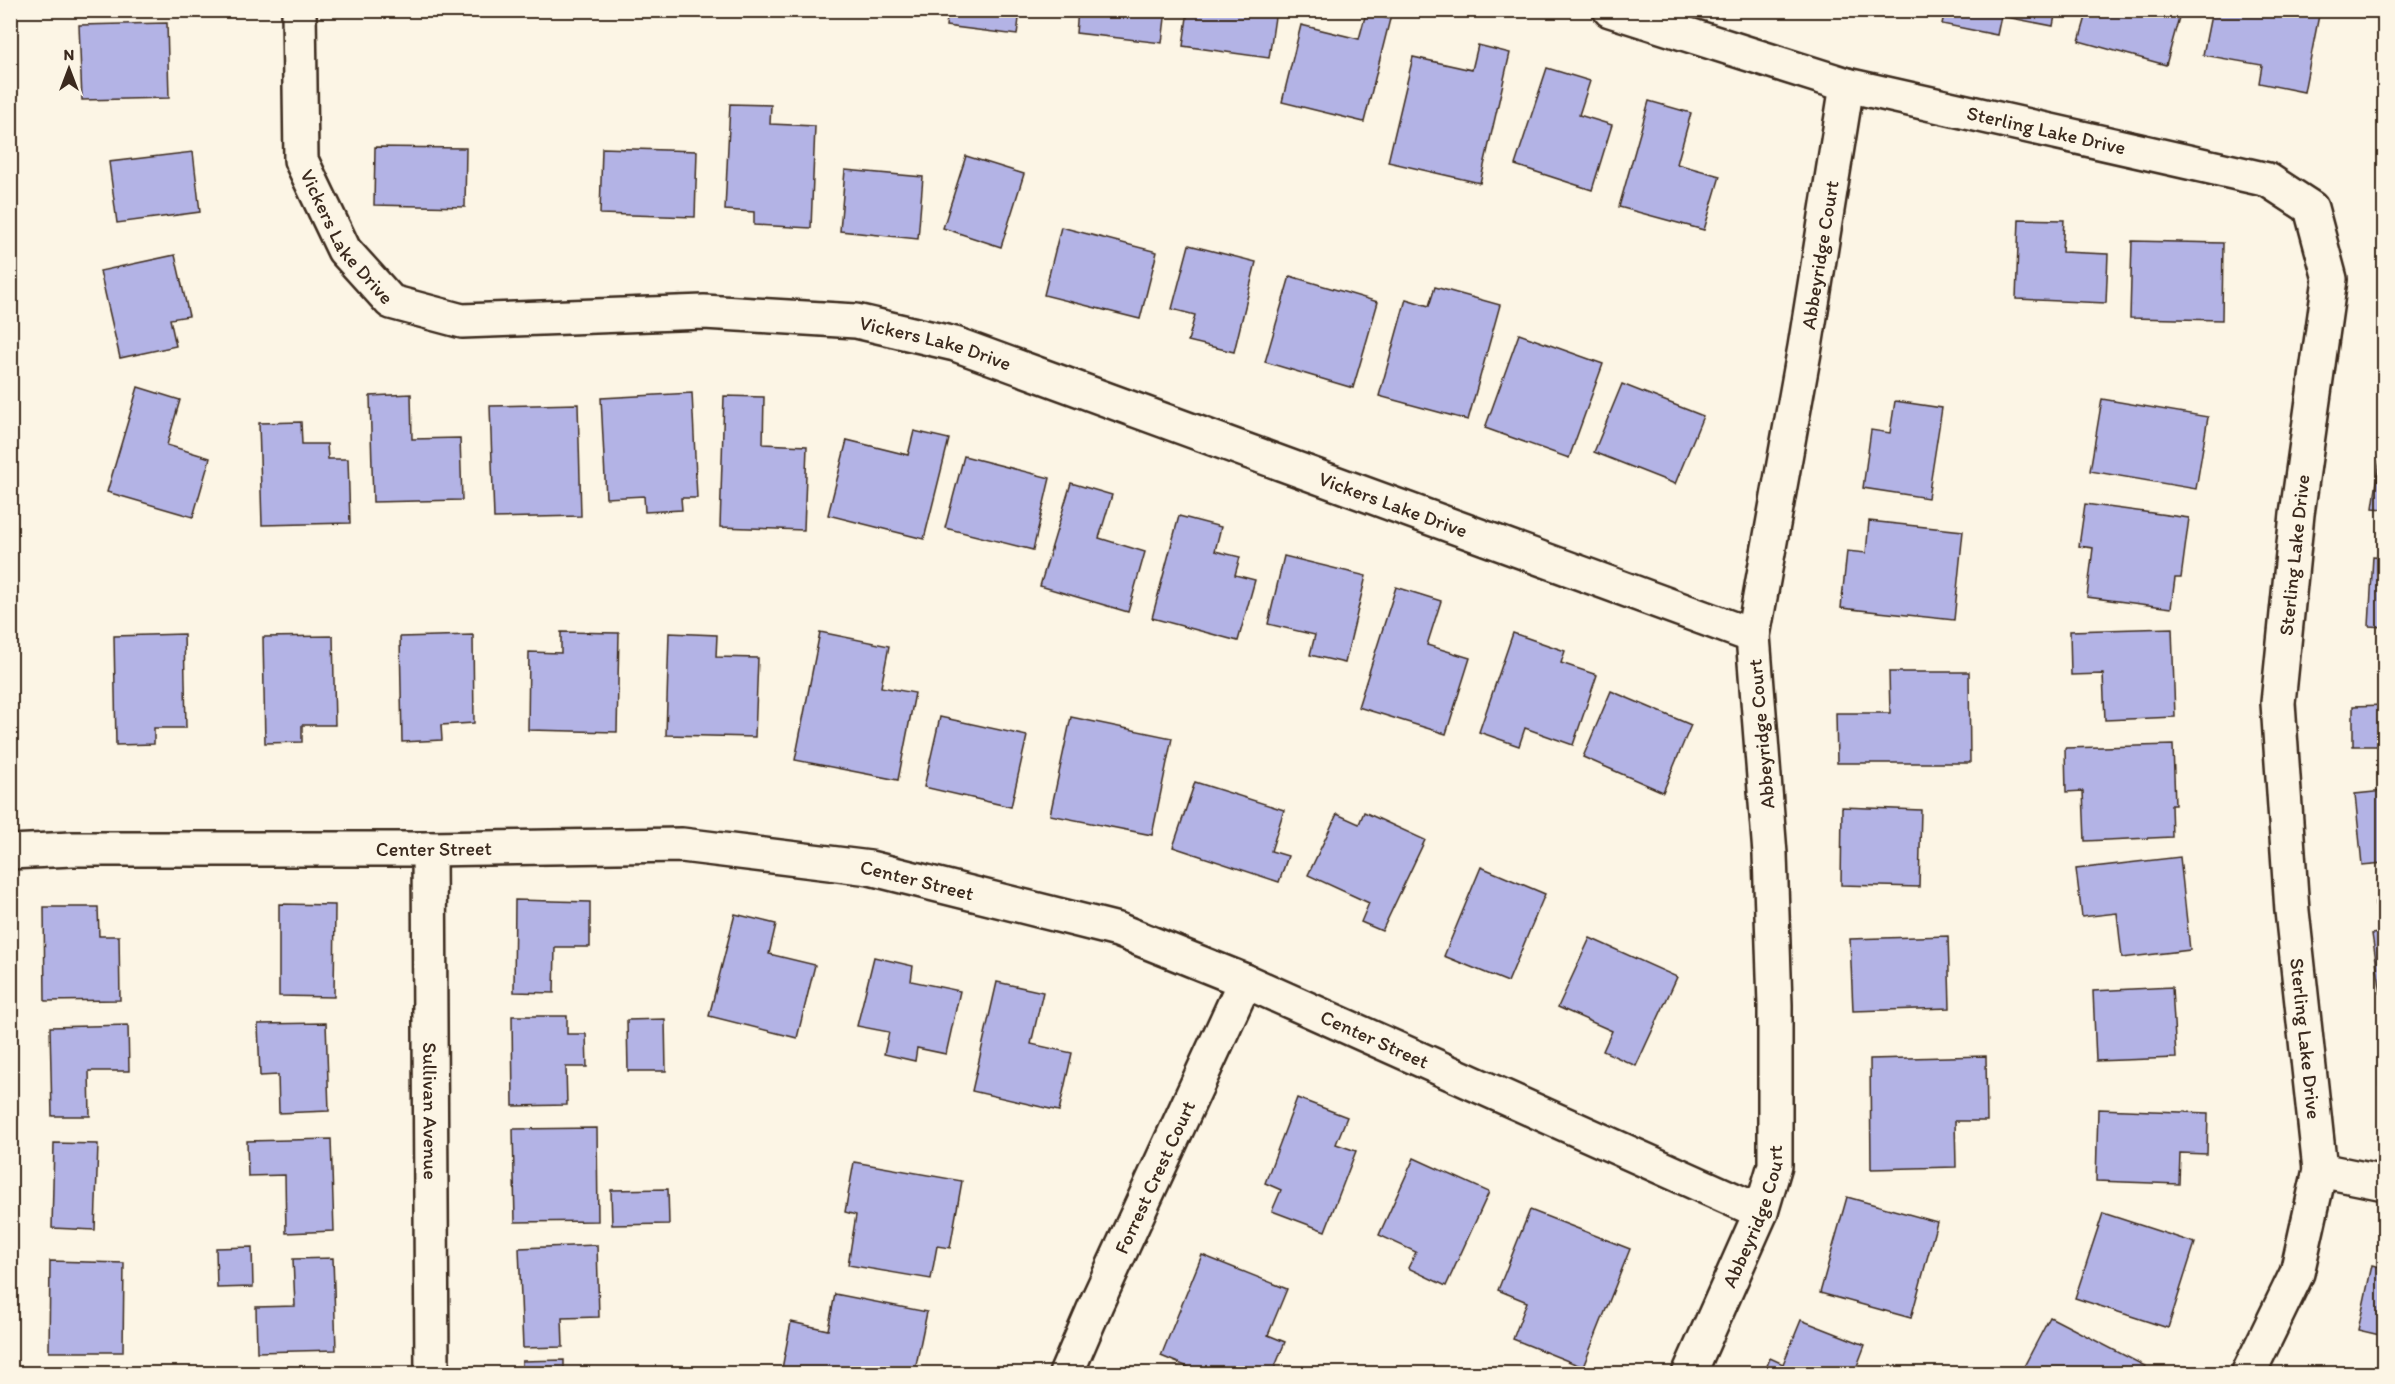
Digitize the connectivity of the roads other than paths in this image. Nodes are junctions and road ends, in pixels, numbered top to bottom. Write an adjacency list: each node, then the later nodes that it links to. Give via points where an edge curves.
1 (299, 10): 4 (street, Vickers Lake Drive, via 301,160 344,250 391,302 462,321 704,312 856,321 955,344)
2 (1610, 10): 3 (street, Sterling Lake Drive)
3 (1847, 85): 4 (street, Abbeyridge Court); 8 (street, Sterling Lake Drive, via 2268,180 2311,208 2330,279 2297,514 2278,703 2292,910)
4 (1753, 636): 10 (street, Abbeyridge Court, via 1770,854 1775,1005 1775,1165)
5 (429, 849): 6 (street, Center Street); 7 (street, Center Street, via 682,845 870,868 1118,930); 11 (street, Sullivan Avenue)
6 (10, 852)
7 (1245, 981): 10 (street, Center Street); 12 (street, Forrest Crest Court)
8 (2320, 1170): 9 (street); 14 (street, Sterling Lake Drive, via 2297,1273)
9 (2385, 1183)
10 (1761, 1212): 13 (street, Abbeyridge Court)
11 (432, 1374)
12 (1066, 1374)
13 (1689, 1374)
14 (2248, 1374)

